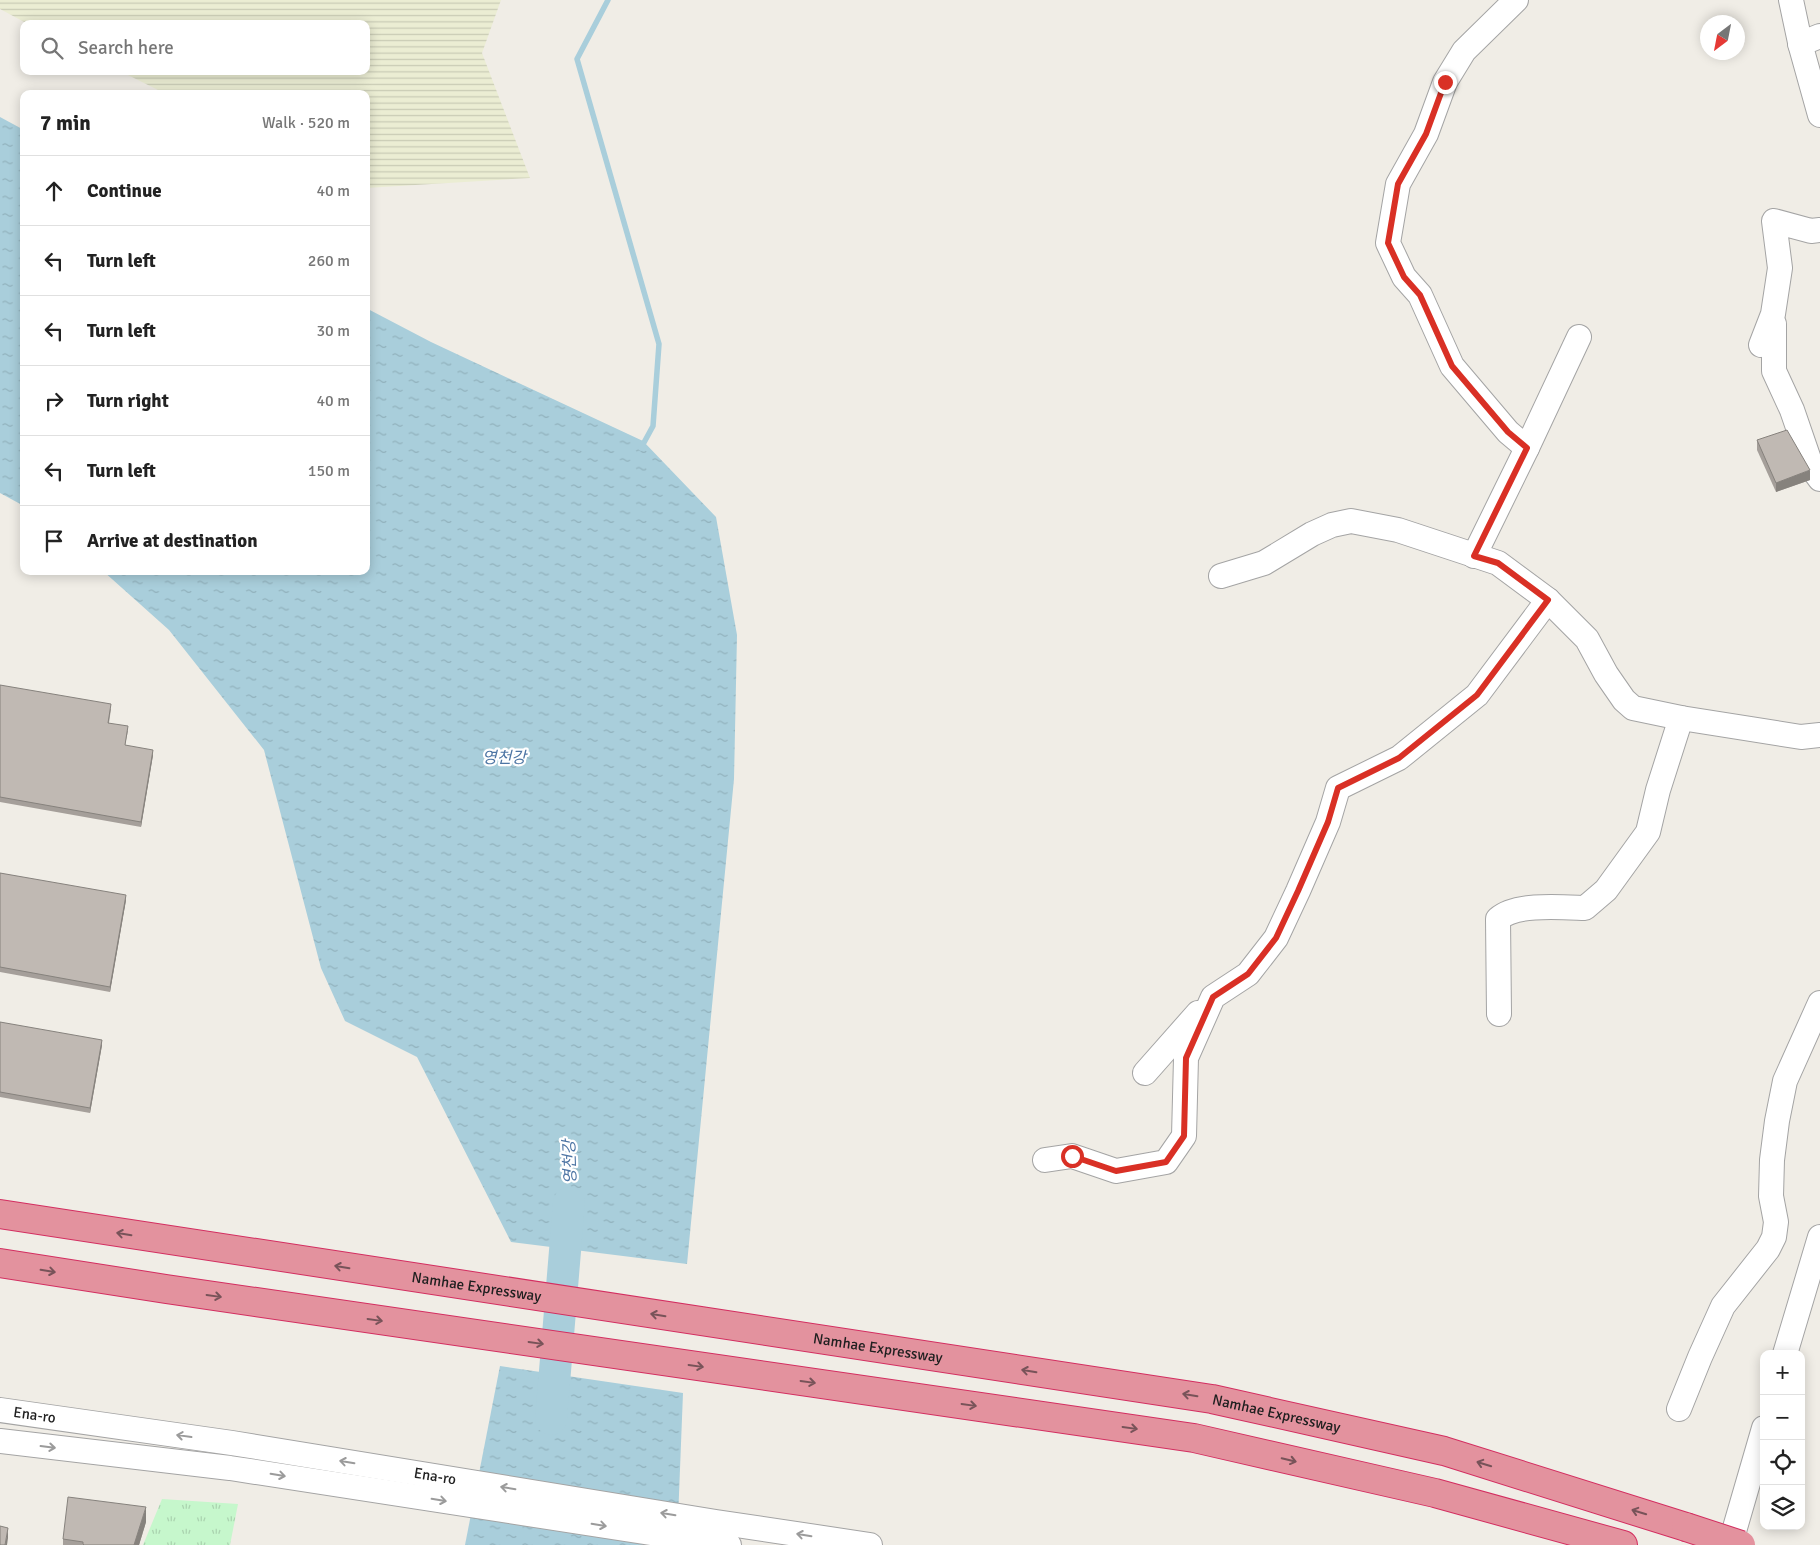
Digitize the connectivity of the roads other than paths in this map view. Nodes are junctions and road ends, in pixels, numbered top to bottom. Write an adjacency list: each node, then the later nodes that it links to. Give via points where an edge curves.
1 (1516, 0): 9 (street, via 1464,51 1445,82 1426,134 1398,184 1388,243 1404,277 1420,295 1452,366 1508,432)
2 (1791, 0): 3 (street)
3 (1810, 40): 4 (street)
4 (1820, 115)
5 (1820, 230): 6 (street, via 1811,232 1774,221 1780,268)
6 (1773, 314): 8 (street); 10 (street, via 1774,371 1792,410 1812,468)
7 (1580, 337): 9 (street)
8 (1761, 345)
9 (1527, 448): 11 (street)
10 (1820, 478)
11 (1474, 556): 12 (street, via 1398,530 1350,521 1312,534 1264,563); 13 (street, via 1498,563)
12 (1221, 576)
13 (1548, 600): 14 (street, via 1587,639 1606,674 1633,708); 16 (street, via 1477,695 1399,758 1338,788 1328,822 1276,938 1248,974)
14 (1681, 718): 15 (street, via 1801,737); 18 (street, via 1648,832 1606,890 1585,908 1511,911 1498,919)
15 (1820, 735)
16 (1213, 997): 19 (street); 20 (street, via 1186,1058 1184,1136 1166,1162 1116,1171 1072,1156)
17 (1820, 1003): 25 (street, via 1785,1081 1777,1121 1771,1196 1776,1222 1774,1237 1723,1306)
18 (1499, 1014)
19 (1145, 1073)
20 (1045, 1160)
21 (0, 1214): 33 (highway, Namhae Expressway, one-way to 21, bridge, via 1444,1452 1212,1399)
22 (1820, 1237): 24 (street)
23 (0, 1263): 31 (highway, one-way to 31, via 166,1290 1194,1438 1435,1493)
24 (1786, 1350)
25 (1679, 1409)
26 (0, 1410): 29 (street, Ena-ro, one-way to 26, via 232,1443)
27 (1761, 1440): 32 (street)
28 (0, 1441): 29 (street, Ena-ro, one-way to 29, via 230,1468)
29 (720, 1536): 30 (street, Ena-ro, one-way to 29)
30 (870, 1545)
31 (1623, 1545)
32 (1730, 1545)
33 (1741, 1545)

